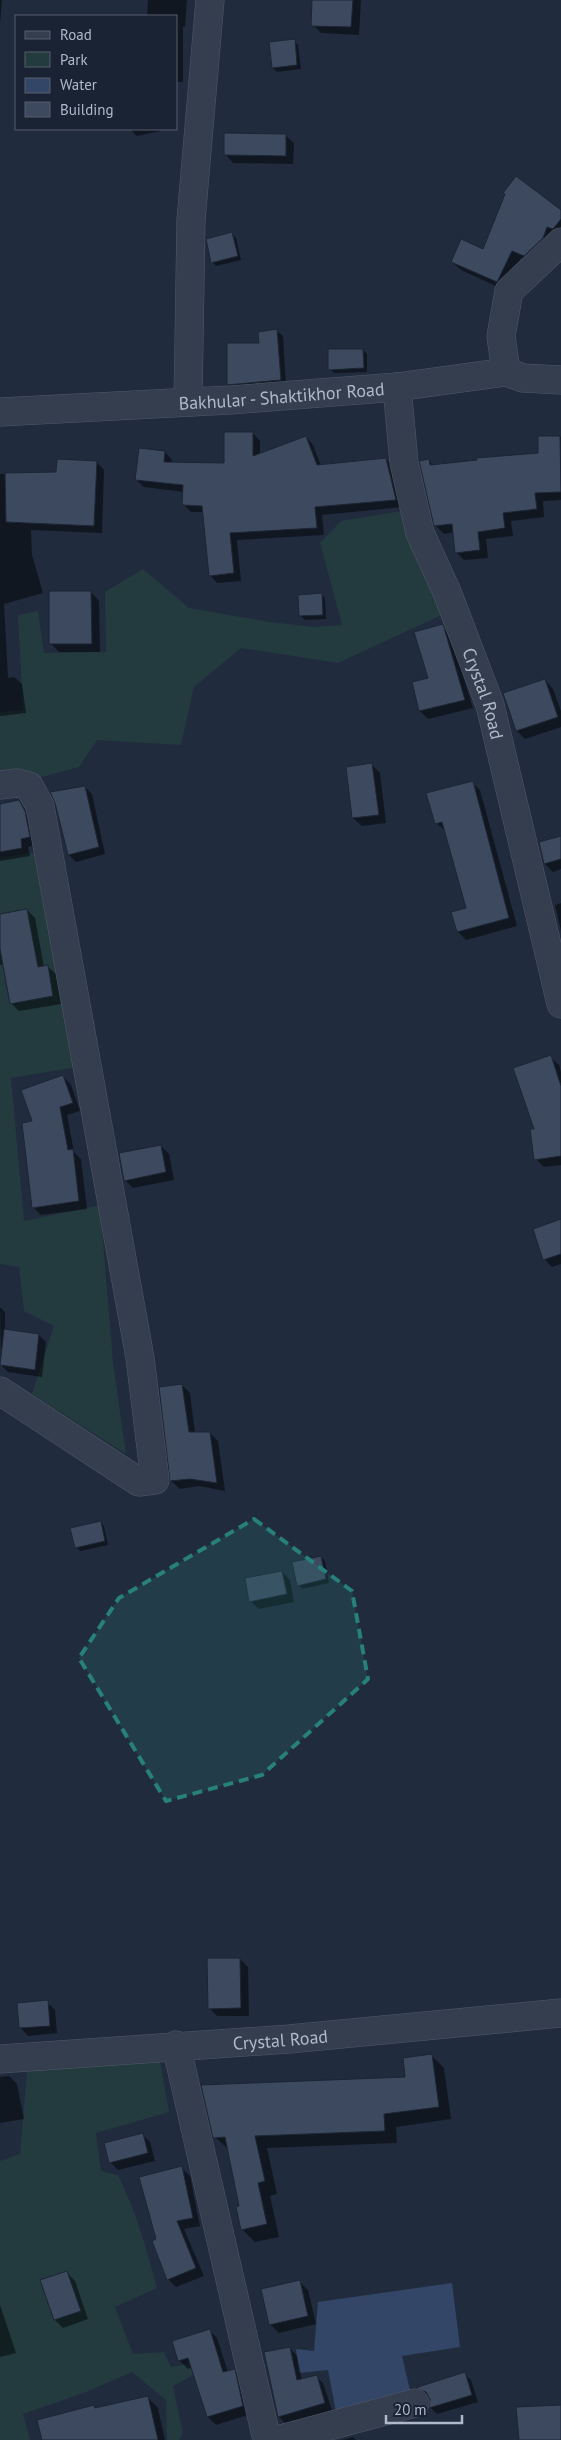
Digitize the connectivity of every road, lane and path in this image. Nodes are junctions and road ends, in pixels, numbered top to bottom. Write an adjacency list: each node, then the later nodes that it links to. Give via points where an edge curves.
1 (210, 0): 6 (street, via 191,220)
2 (561, 242): 3 (street, via 509,291 501,336)
3 (506, 372): 4 (street, Bakhular - Shaktikhor Road, via 524,378); 5 (street, Bakhular - Shaktikhor Road)
4 (561, 380)
5 (397, 388): 6 (street, Bakhular - Shaktikhor Road); 9 (street, Crystal Road, via 404,463 420,533 447,592 490,705)
6 (188, 402): 7 (street, Bakhular - Shaktikhor Road)
7 (0, 412)
8 (0, 785): 10 (street, via 17,783 29,786 40,806 140,1358 155,1480 139,1482)
9 (561, 1004)
10 (0, 1391)
11 (561, 2013): 12 (street, Crystal Road, via 289,2039)
12 (176, 2045): 13 (street, Crystal Road); 15 (street)
13 (0, 2059)
14 (415, 2403): 16 (street)
15 (267, 2440)
16 (277, 2440)

